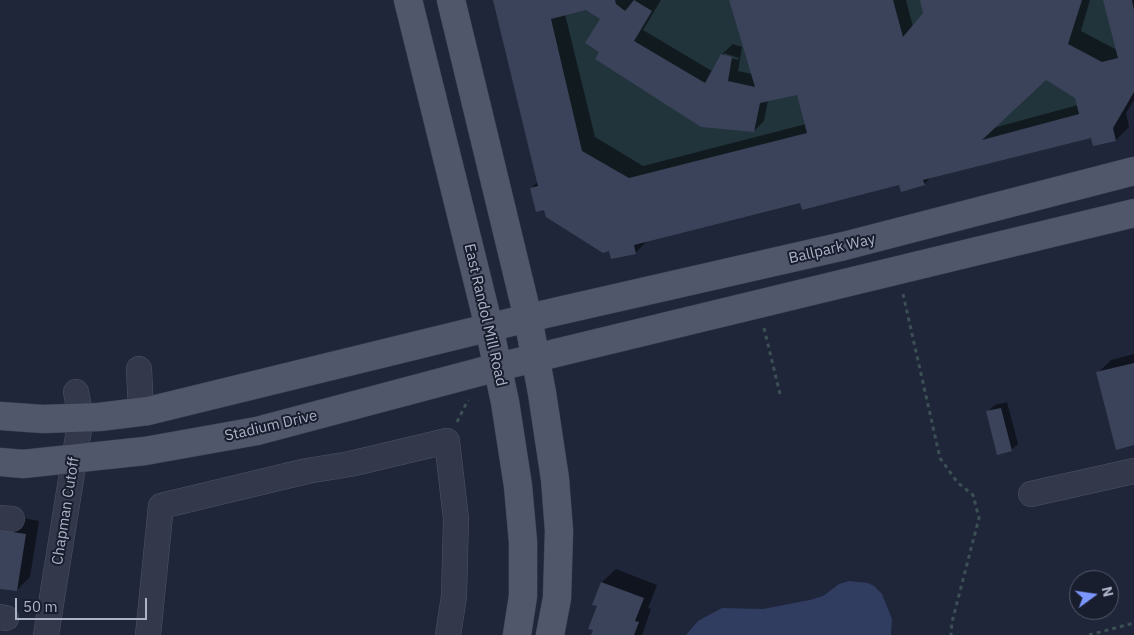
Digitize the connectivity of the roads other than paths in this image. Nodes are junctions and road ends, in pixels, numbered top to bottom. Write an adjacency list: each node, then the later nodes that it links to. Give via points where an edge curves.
1 (408, 0): 6 (main road, East Randol Mill Road)
2 (451, 0): 5 (main road)
3 (1134, 171): 5 (main road, Ballpark Way, via 853,244)
4 (1134, 213): 7 (main road)
5 (528, 318): 6 (main road); 7 (main road)
6 (489, 327): 8 (main road, East Randol Mill Road); 11 (main road)
7 (536, 358): 8 (main road, Stadium Drive); 21 (main road, via 555,479 559,531 557,598)
8 (498, 367): 13 (main road, Stadium Drive, via 257,431); 20 (main road, East Randol Mill Road, via 518,486 522,542 523,596)
9 (139, 368): 11 (street)
10 (78, 405): 11 (main road, via 99,417); 12 (main road, via 43,419); 13 (street, Chapman Cutoff)
11 (141, 412)
12 (0, 416)
13 (74, 460): 14 (main road, Stadium Drive, via 23,464); 17 (street, Chapman Cutoff)
14 (0, 462)
15 (1134, 471): 16 (street)
16 (1031, 494)
17 (46, 635)
18 (148, 635): 19 (street, via 161,506 447,441 456,520 454,596)
19 (448, 635)
20 (517, 635)
21 (550, 635)

